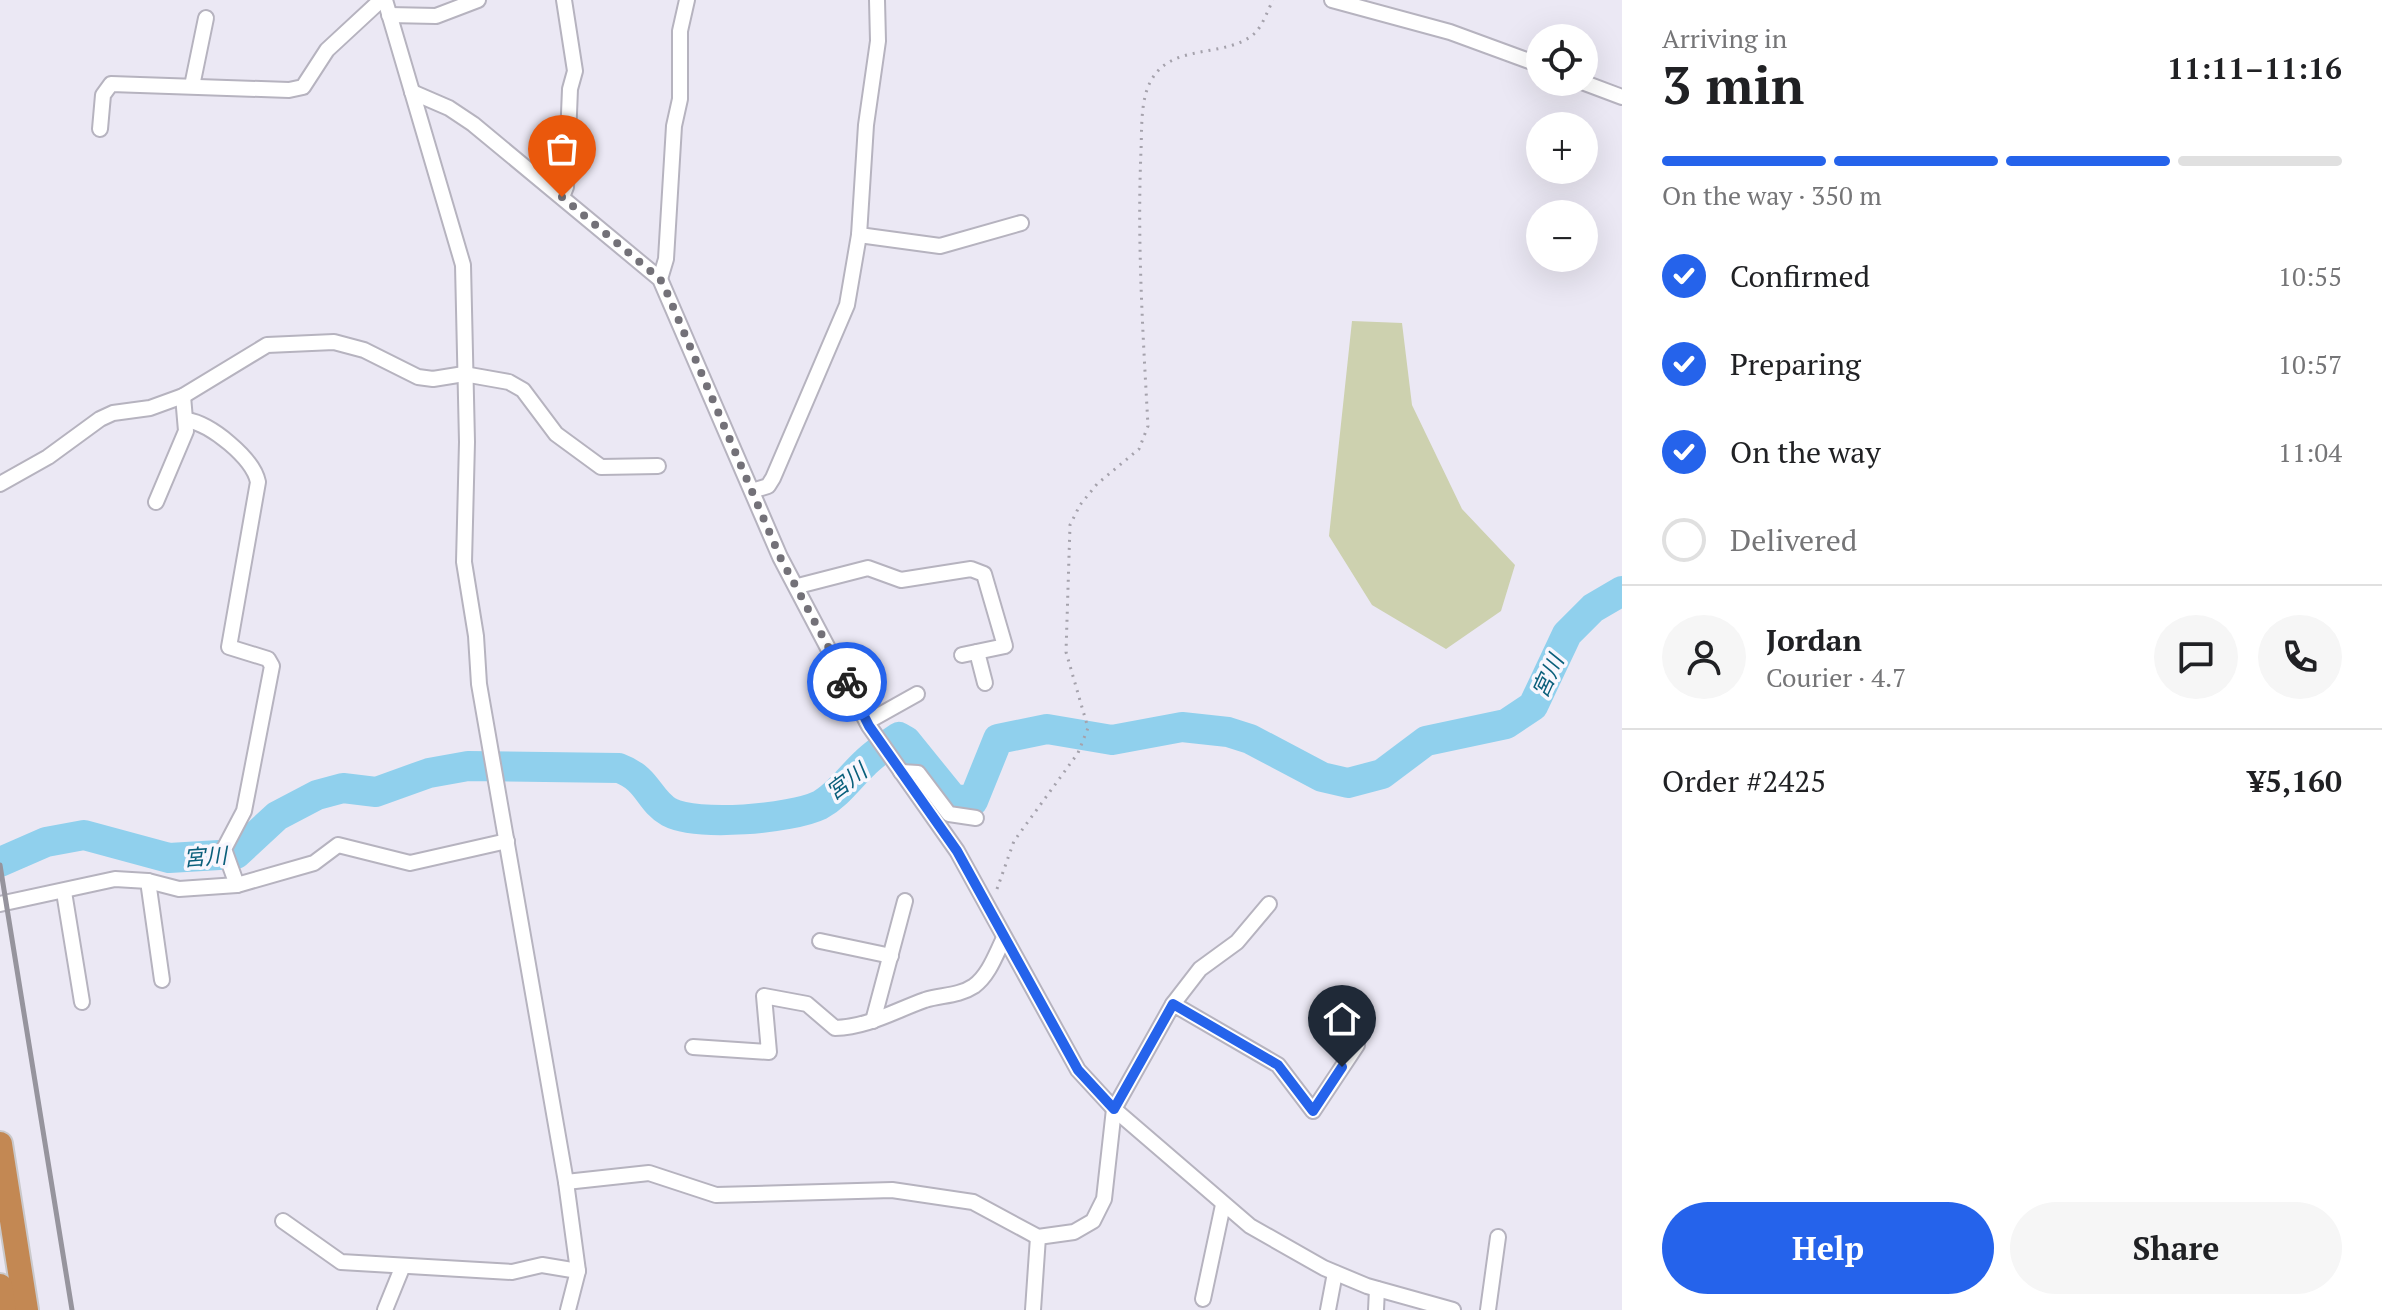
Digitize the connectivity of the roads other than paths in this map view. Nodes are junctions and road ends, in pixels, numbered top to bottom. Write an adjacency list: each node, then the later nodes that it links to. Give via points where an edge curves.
1 (383, 0): 7 (street); 10 (street, via 327,50 303,87)
2 (478, 0): 7 (street, via 436,16)
3 (564, 0): 15 (street, via 575,71)
4 (687, 0): 18 (street, via 680,31 680,99 666,259)
5 (877, 0): 17 (street, via 878,41)
6 (1332, 0): 9 (street, via 1450,32)
7 (389, 15): 12 (street)
8 (206, 18): 10 (street)
9 (1526, 60)
10 (192, 86): 14 (street, via 111,84 103,95)
11 (1598, 88): 13 (street)
12 (412, 92): 15 (street, via 473,124); 19 (street, via 463,265)
13 (1622, 97)
14 (100, 129)
15 (562, 197): 18 (street)
16 (1021, 223): 17 (street, via 940,246)
17 (859, 235): 24 (street, via 847,305 777,470 768,486)
18 (660, 279): 24 (street)
19 (464, 374): 20 (street, via 418,377 347,345 282,342 267,345); 22 (street, via 489,376 523,390 546,424 601,467); 34 (street, via 464,562)
20 (183, 396): 21 (street); 23 (street, via 113,413)
21 (187, 420): 25 (street); 36 (street, via 199,422 246,460 258,482 229,647 268,659 272,666 244,811 224,849)
22 (658, 466)
23 (0, 484)
24 (752, 491): 26 (street)
25 (156, 502)
26 (798, 586): 27 (street, via 868,568 901,580 971,569 984,574 1005,646); 31 (street)
27 (977, 652): 28 (street); 29 (street)
28 (962, 655)
29 (985, 683)
30 (917, 694): 31 (street)
31 (868, 724): 32 (street)
32 (897, 766): 33 (street, via 918,773 949,814); 41 (street, via 957,851)
33 (976, 818)
34 (507, 841): 36 (street, via 410,863 338,845 314,863); 52 (street)
35 (148, 881): 36 (street, via 179,889); 37 (street, via 115,879); 44 (street)
36 (237, 885)
37 (64, 892): 39 (street); 45 (street)
38 (905, 901): 43 (street)
39 (0, 904)
40 (1269, 904): 46 (street, via 1237,942 1200,969)
41 (1004, 938): 47 (street, via 984,976 972,987); 50 (street, via 1078,1070)
42 (820, 941): 43 (street)
43 (891, 956): 47 (street)
44 (162, 980)
45 (82, 1002)
46 (1173, 1004): 48 (street, via 1278,1065 1313,1111); 50 (street)
47 (873, 1021): 49 (street, via 835,1028 807,1004 764,996 769,1052)
48 (1357, 1045)
49 (693, 1047)
50 (1114, 1109): 53 (street); 55 (street, via 1104,1199 1093,1221 1074,1232)
51 (0, 1144): 65 (highway)
52 (566, 1182): 55 (street, via 649,1173 716,1195 892,1190 973,1202); 58 (street)
53 (1223, 1205): 59 (street, via 1272,1240); 62 (street)
54 (283, 1221): 57 (street, via 341,1262)
55 (1038, 1237): 68 (street)
56 (1498, 1237): 72 (street)
57 (402, 1268): 58 (street, via 512,1272 542,1265); 66 (street)
58 (578, 1271): 67 (street)
59 (1335, 1273): 61 (street); 69 (street)
60 (0, 1286): 64 (highway)
61 (1377, 1289): 63 (street); 70 (street)
62 (1203, 1299)
63 (1428, 1307): 71 (street)
64 (4, 1310)
65 (26, 1310)
66 (385, 1310)
67 (568, 1310)
68 (1033, 1310)
69 (1328, 1310)
70 (1376, 1310)
71 (1453, 1310)
72 (1488, 1310)

